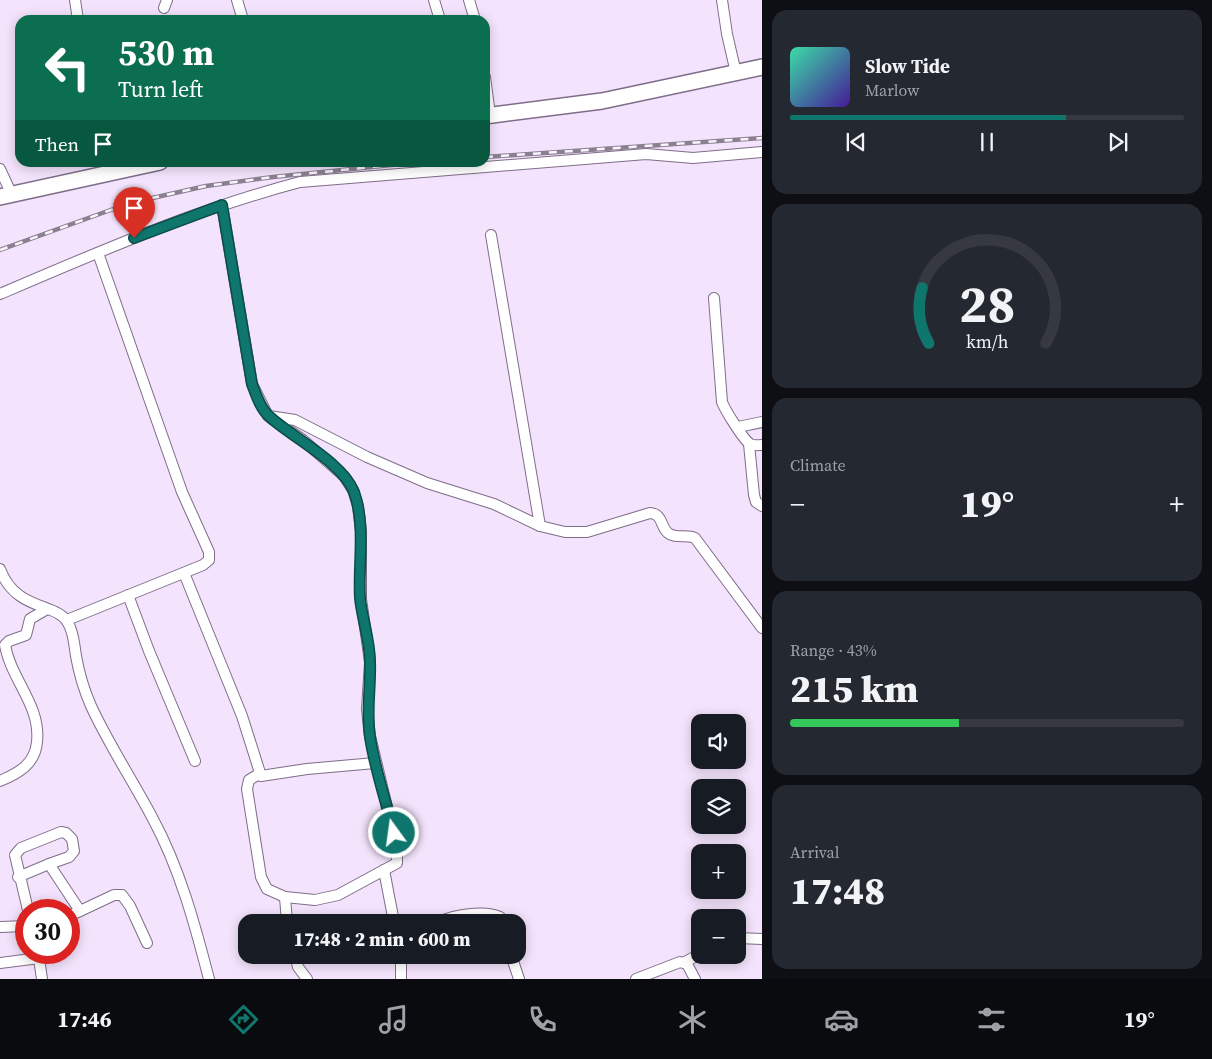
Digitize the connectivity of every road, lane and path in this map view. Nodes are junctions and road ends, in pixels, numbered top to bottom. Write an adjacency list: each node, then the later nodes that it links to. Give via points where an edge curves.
1 (75, 0): 6 (street)
2 (237, 0): 7 (street)
3 (434, 0): 8 (street)
4 (468, 0): 9 (street)
5 (722, 0): 11 (street)
6 (77, 15)
7 (242, 15)
8 (438, 15)
9 (473, 15)
10 (762, 67): 11 (main road)
11 (736, 73): 12 (main road, via 602,101)
12 (490, 116)
13 (762, 152): 15 (street, via 693,158 646,154)
14 (484, 167): 19 (street, via 310,181 260,192)
15 (490, 167)
16 (109, 168): 18 (main road)
17 (0, 169): 18 (street)
18 (6, 196)
19 (222, 205): 21 (street); 24 (street, via 252,384)
20 (491, 236): 30 (street)
21 (98, 253): 22 (street); 32 (street, via 182,492 209,552 207,563)
22 (0, 294)
23 (714, 298): 26 (street, via 722,402)
24 (268, 416): 30 (street, via 295,420 427,483 494,504); 40 (street, via 303,440 344,476 358,506 360,599 370,662 367,709)
25 (762, 422): 26 (street)
26 (738, 428): 27 (street)
27 (750, 444): 28 (street); 29 (street, via 754,495)
28 (762, 445)
29 (762, 506)
30 (540, 526): 37 (street, via 565,532 587,532 650,513 659,516 667,532 675,536 690,536 697,541)
31 (0, 569): 33 (street)
32 (184, 573): 34 (street); 41 (street, via 256,754)
33 (4, 585): 35 (street, via 18,596)
34 (128, 595): 36 (street); 39 (street)
35 (47, 609): 36 (street); 38 (street, via 30,619 26,635)
36 (67, 620): 66 (street, via 90,704 162,837 190,908)
37 (762, 628)
38 (3, 645): 42 (street, via 34,710 39,730 33,760)
39 (195, 761)
40 (375, 763): 41 (street, via 307,769 268,777); 44 (street, via 398,854 397,863)
41 (259, 774): 46 (street, via 249,780 246,789 262,877 268,888)
42 (0, 780)
43 (50, 864): 45 (street); 45 (street, via 74,851 72,839 66,833 53,835 17,851 14,860); 48 (street)
44 (384, 870): 46 (street, via 338,895); 51 (street)
45 (18, 877): 47 (street)
46 (284, 898): 50 (street)
47 (25, 899)
48 (72, 899)
49 (80, 911): 56 (street, via 114,895 122,895)
50 (286, 914)
51 (392, 914)
52 (15, 926): 53 (street)
53 (0, 927)
54 (746, 938): 55 (street)
55 (762, 939)
56 (147, 943)
57 (691, 959): 59 (street)
58 (15, 960): 60 (street)
59 (685, 962): 70 (street); 71 (street)
60 (0, 963)
61 (40, 964): 65 (street)
62 (297, 964): 67 (street)
63 (401, 964): 68 (street)
64 (514, 964): 69 (street)
65 (42, 979)
66 (209, 979)
67 (307, 979)
68 (401, 979)
69 (519, 979)
70 (636, 979)
71 (695, 979)

